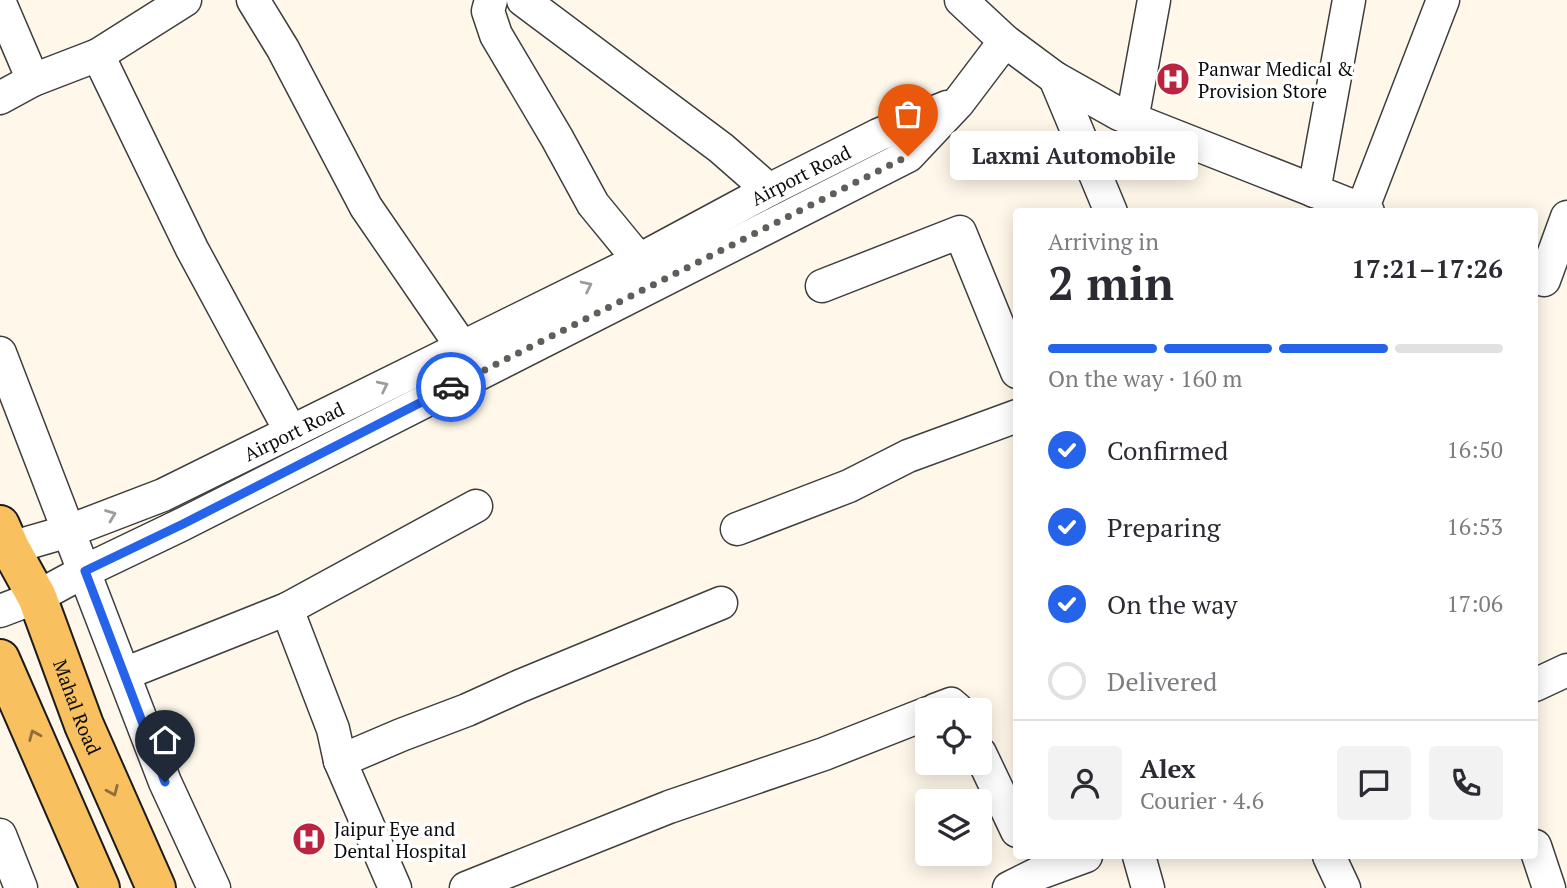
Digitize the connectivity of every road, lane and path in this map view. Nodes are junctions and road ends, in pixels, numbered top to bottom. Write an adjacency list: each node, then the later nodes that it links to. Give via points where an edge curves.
1 (253, 0): 26 (street, via 366,207)
2 (491, 0): 23 (street, via 488,11 496,35 593,204)
3 (523, 0): 17 (street)
4 (961, 0): 10 (street)
5 (1154, 0): 16 (street)
6 (1349, 0): 18 (street)
7 (1443, 0): 21 (street)
8 (179, 2): 11 (street)
9 (0, 3): 13 (street)
10 (1004, 41): 12 (street); 15 (street)
11 (98, 55): 13 (street); 30 (street, via 192,248)
12 (1055, 78): 16 (street); 19 (street)
13 (33, 80): 14 (street)
14 (0, 97)
15 (958, 103): 17 (street, Airport Road, via 878,135); 35 (street, Airport Road, via 908,156)
16 (1132, 120): 18 (street)
17 (769, 190): 23 (street, Airport Road)
18 (1314, 191): 20 (street)
19 (1109, 208)
20 (1357, 208)
21 (1366, 208)
22 (1567, 216): 24 (street)
23 (639, 260): 26 (street, Airport Road, one-way to 23)
24 (1549, 282)
25 (822, 286): 28 (street, via 960,232)
26 (462, 347): 30 (street, Airport Road, one-way to 26)
27 (0, 353): 33 (street)
28 (1013, 362)
29 (1013, 417): 32 (street, via 908,456 849,486)
30 (291, 432): 33 (street, Airport Road, one-way to 30, via 163,495)
31 (476, 506): 38 (street)
32 (737, 529)
33 (69, 531): 34 (street, Airport Road); 35 (street)
34 (3, 542): 36 (main road, Mahal Road)
35 (85, 571): 36 (street, Airport Road); 42 (street)
36 (37, 597): 39 (street, Airport Road); 57 (main road, Mahal Road, one-way to 57, via 84,725)
37 (721, 603): 45 (street)
38 (287, 608): 42 (street); 45 (street)
39 (0, 611)
40 (2, 665): 56 (main road, one-way to 40)
41 (1567, 670): 43 (street)
42 (124, 674): 58 (street, via 165,782)
43 (1538, 684)
44 (915, 718): 60 (street, via 669,807)
45 (341, 761): 59 (street)
46 (990, 775): 47 (street)
47 (1013, 823)
48 (0, 835): 55 (street)
49 (1538, 851): 54 (street)
50 (1068, 859): 53 (street)
51 (1140, 859): 62 (street)
52 (1330, 859): 63 (street)
53 (1033, 865): 61 (street)
54 (1554, 878)
55 (21, 888)
56 (100, 888)
57 (156, 888)
58 (214, 888)
59 (395, 888)
60 (466, 888)
61 (1009, 888)
62 (1149, 888)
63 (1344, 888)

